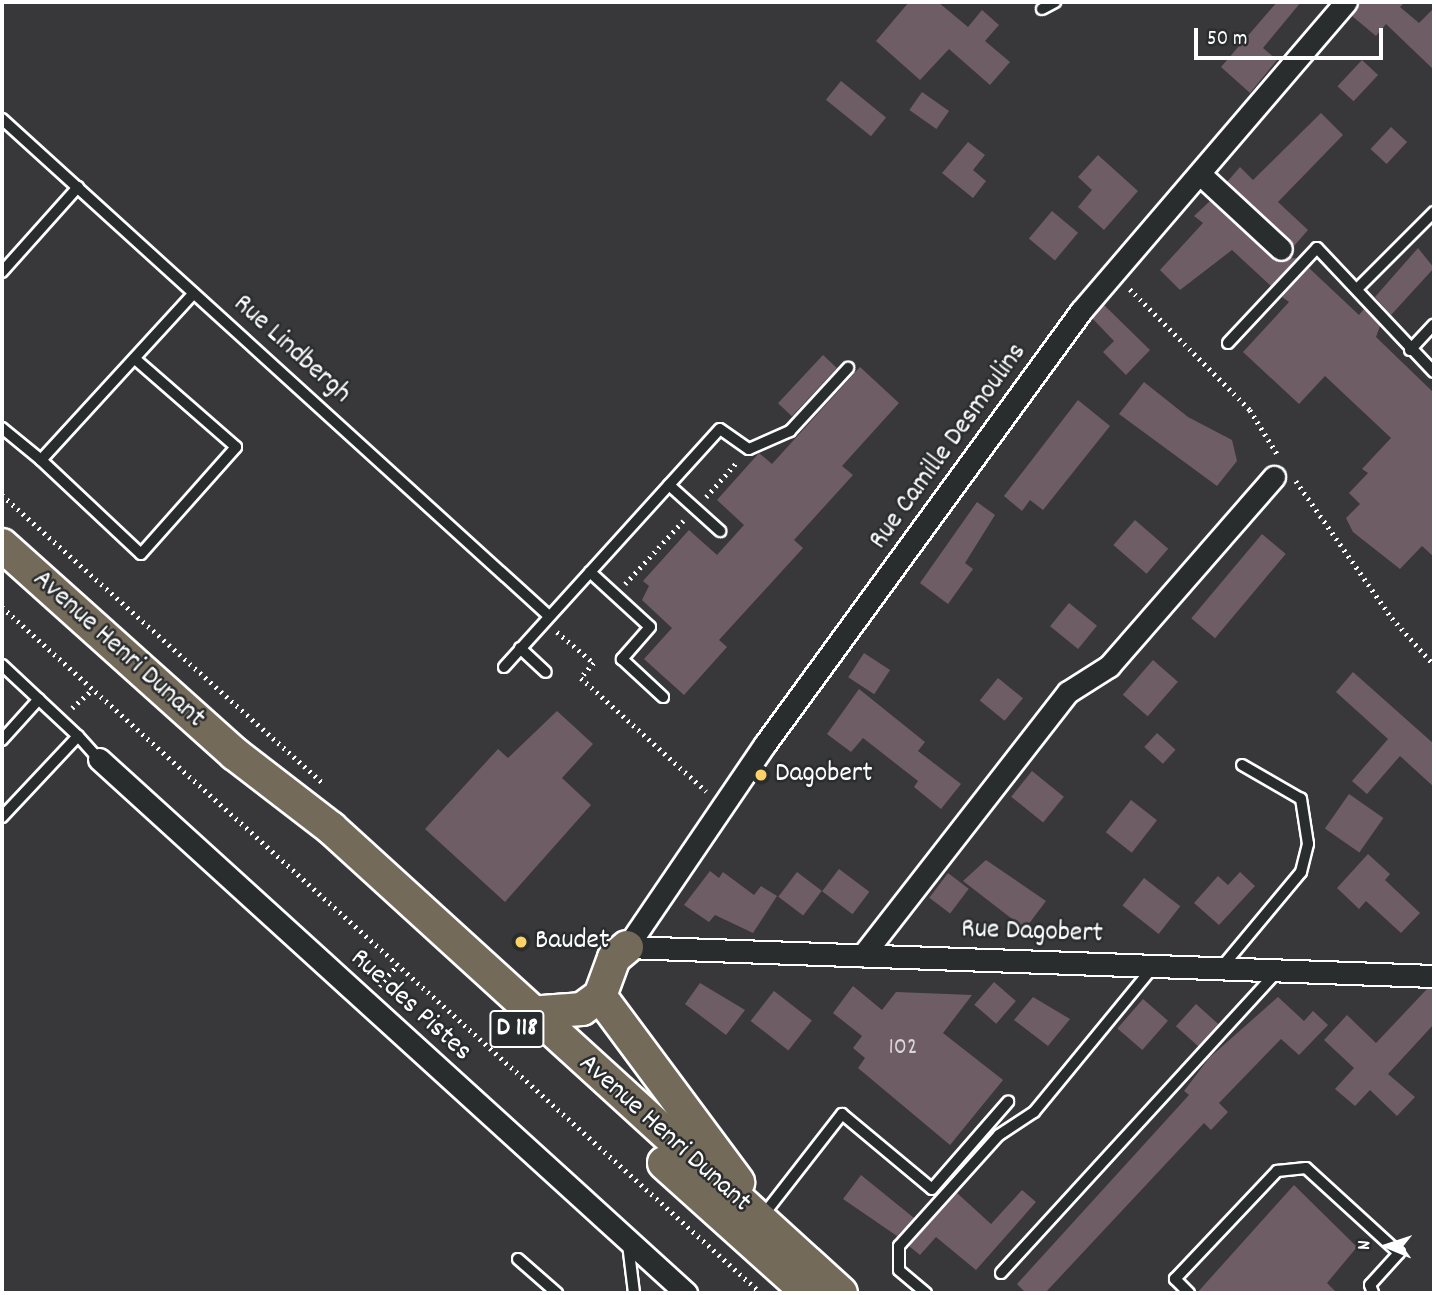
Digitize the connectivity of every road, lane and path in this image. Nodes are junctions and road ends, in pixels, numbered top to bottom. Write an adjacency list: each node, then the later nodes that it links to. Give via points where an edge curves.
1 (1055, 2): 3 (lane)
2 (1346, 2): 5 (street, Rue Camille Desmoulins)
3 (1042, 9)
4 (2, 119): 6 (lane, Rue Lindbergh)
5 (1200, 174): 8 (street); 40 (street, Rue Camille Desmoulins, via 1081,311)
6 (78, 187): 9 (lane); 11 (lane, Rue Lindbergh)
7 (1434, 212): 10 (lane)
8 (1281, 249)
9 (2, 272)
10 (1359, 287): 13 (lane, via 1317,248); 14 (lane)
11 (194, 292): 15 (lane); 26 (lane, Rue Lindbergh)
12 (1434, 324): 14 (lane)
13 (1228, 343)
14 (1410, 350): 17 (lane)
15 (135, 359): 19 (lane); 19 (lane, via 236,447 141,554)
16 (848, 368): 21 (lane, via 790,431 749,449 720,429)
17 (1434, 372)
18 (2, 428): 19 (lane)
19 (41, 460)
20 (1274, 477): 43 (street, via 1109,666 1069,692)
21 (669, 485): 22 (lane); 24 (lane)
22 (720, 531)
23 (2, 545): 37 (main road, Avenue Henri Dunant / D 118)
24 (590, 572): 26 (lane); 32 (lane, via 650,627 622,659)
25 (2, 607): 31 (path)
26 (546, 619): 27 (lane); 40 (path, via 594,663 581,678)
27 (520, 648): 29 (lane); 30 (lane)
28 (2, 665): 33 (lane)
29 (504, 667)
30 (546, 672)
31 (92, 690): 34 (path); 58 (path)
32 (663, 696)
33 (39, 699): 34 (lane); 36 (lane)
34 (61, 719): 35 (lane)
35 (78, 736): 38 (lane); 41 (lane)
36 (2, 740)
37 (235, 754): 49 (main road, Avenue Henri Dunant / D 118, via 331,828); 59 (main road, Avenue Henri Dunant / D 118, via 319,846)
38 (99, 759): 52 (street, Rue des Pistes)
39 (1242, 765): 45 (lane, via 1301,799 1308,844 1301,872)
40 (721, 807): 42 (street, Rue Camille Desmoulins)
41 (2, 817)
42 (627, 947): 43 (street, Rue Dagobert); 48 (main road, via 614,958)
43 (863, 955): 44 (street, Rue Dagobert)
44 (1154, 966): 45 (street, Rue Dagobert); 61 (lane, via 1034,1112 999,1135 899,1246 899,1270)
45 (1221, 968): 46 (street, Rue Dagobert)
46 (1279, 970): 47 (street, Rue Dagobert); 54 (lane)
47 (1434, 976)
48 (600, 996): 49 (main road, via 568,1015); 51 (main road)
49 (529, 1013): 51 (main road, Avenue Henri Dunant / D 118)
50 (1008, 1102): 51 (lane, via 932,1189 842,1114)
51 (760, 1220): 60 (main road, Avenue Henri Dunant / D 118)
52 (628, 1241): 56 (lane); 57 (street, Rue des Pistes)
53 (518, 1259): 55 (lane)
54 (1001, 1273)
55 (557, 1293)
56 (634, 1293)
57 (686, 1293)
58 (761, 1293)
59 (808, 1293)
60 (841, 1293)
61 (926, 1293)
62 (1189, 1293): 63 (lane, via 1175,1279 1277,1171 1306,1168 1399,1253 1370,1284)
63 (1373, 1293)

